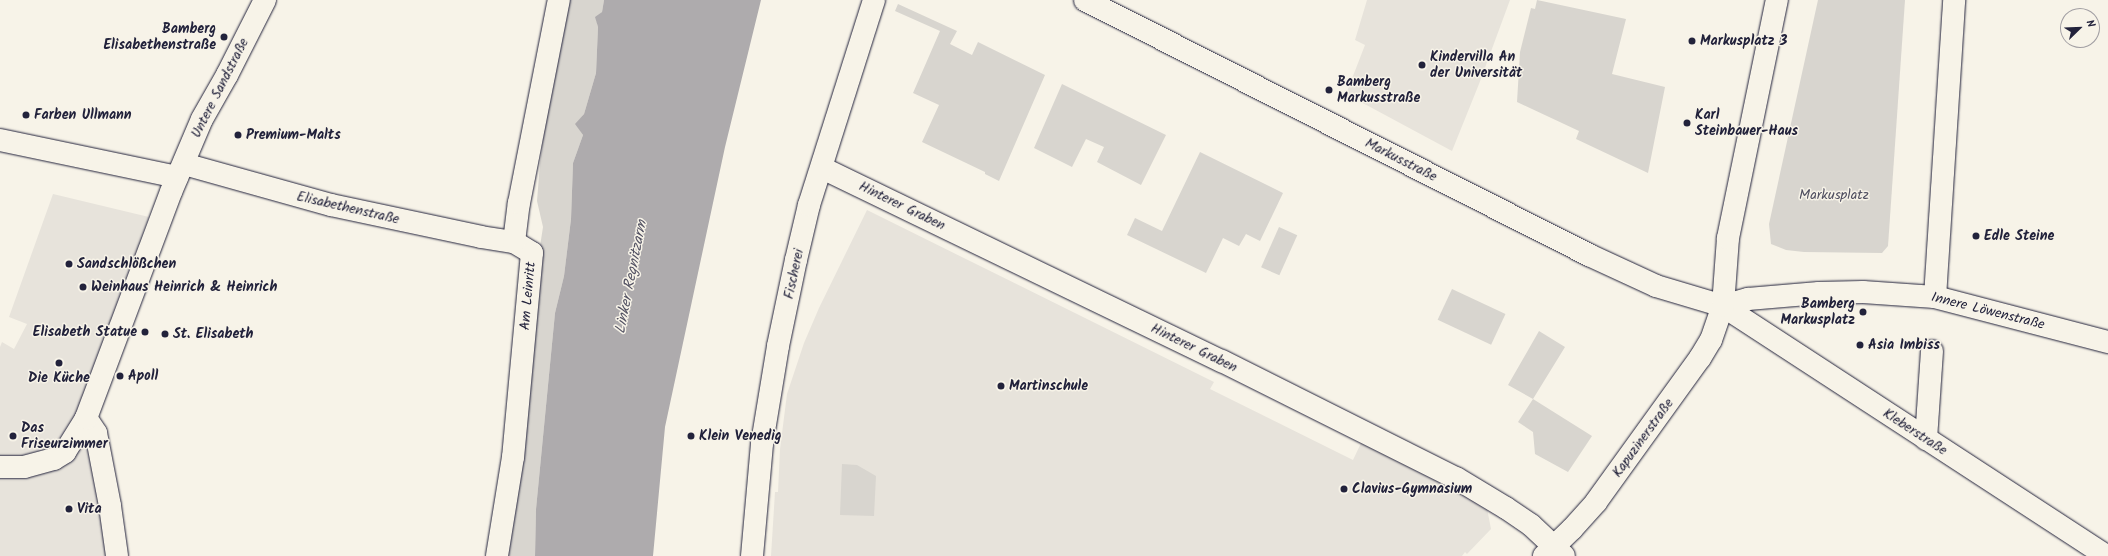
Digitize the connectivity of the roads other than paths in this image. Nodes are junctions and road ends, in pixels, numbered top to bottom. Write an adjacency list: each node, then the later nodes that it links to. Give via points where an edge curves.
1 (265, 0): 9 (street, Untere Sandstraße, via 202,119)
2 (559, 0): 10 (street, via 519,203)
3 (874, 0): 8 (street, Fischerei)
4 (1085, 0): 12 (street, Markusstraße, via 1589,254 1656,286)
5 (1777, 0): 12 (street, via 1728,238)
6 (1954, 0): 11 (street)
7 (0, 140): 9 (street, Elisabethenstraße)
8 (822, 168): 18 (street, Hinterer Graben, via 1456,478 1531,525); 21 (street, Fischerei, via 806,219 778,346 762,443)
9 (181, 170): 10 (street, Elisabethenstraße, via 331,205); 15 (street, Untere Sandstraße)
10 (514, 242): 20 (street, Am Leinritt, via 532,253 513,457)
11 (1935, 296): 12 (street, Innere Löwenstraße, via 1862,292 1819,293 1748,299); 13 (street, Innere Löwenstraße)
12 (1723, 306): 16 (street, Kleberstraße); 18 (street, Kapuzinerstraße, via 1711,340 1700,358 1596,502)
13 (2108, 342)
14 (1932, 350): 16 (street)
15 (86, 418): 17 (street, Untere Sandstraße, via 65,452 54,459 24,467); 19 (street, via 96,433)
16 (1926, 440): 22 (street, Kleberstraße)
17 (0, 467)
18 (1554, 553)
19 (117, 556)
20 (497, 556)
21 (752, 556)
22 (2107, 556)

